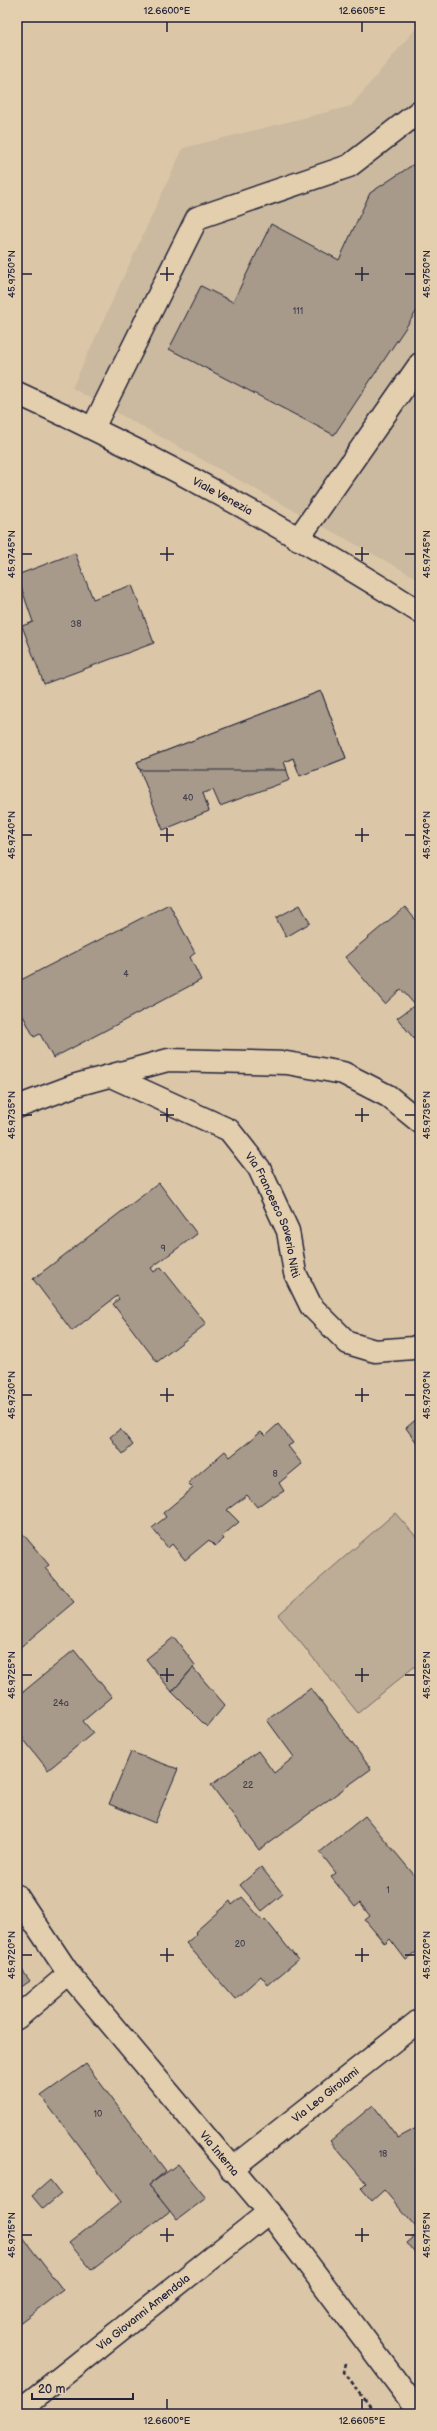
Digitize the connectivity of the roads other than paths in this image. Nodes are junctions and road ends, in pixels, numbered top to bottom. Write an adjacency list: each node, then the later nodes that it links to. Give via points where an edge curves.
1 (420, 111): 4 (street, via 349,166 197,218)
2 (420, 364): 5 (street)
3 (17, 393): 4 (street, Viale Venezia)
4 (93, 428): 5 (street, Viale Venezia)
5 (298, 539): 6 (street, Viale Venezia)
6 (420, 612)
7 (113, 1077): 8 (street, via 76,1085); 9 (street, via 168,1060 287,1063 343,1073 388,1096); 10 (street, Via Francesco Saverio Nitti, via 229,1130 259,1168 288,1231 295,1273 311,1306 348,1343 376,1351 413,1348)
8 (17, 1107)
9 (420, 1122)
10 (420, 1345)
11 (17, 1896): 12 (street, Via Interna)
12 (69, 1974): 13 (street); 15 (street, Via Interna)
13 (17, 2018)
14 (420, 2020): 15 (street, Via Leo Girolami)
15 (231, 2169): 16 (street, Via Interna)
16 (269, 2212): 17 (street, Via Giovanni Amendola); 18 (street, Via Interna)
17 (17, 2412)
18 (420, 2413)

